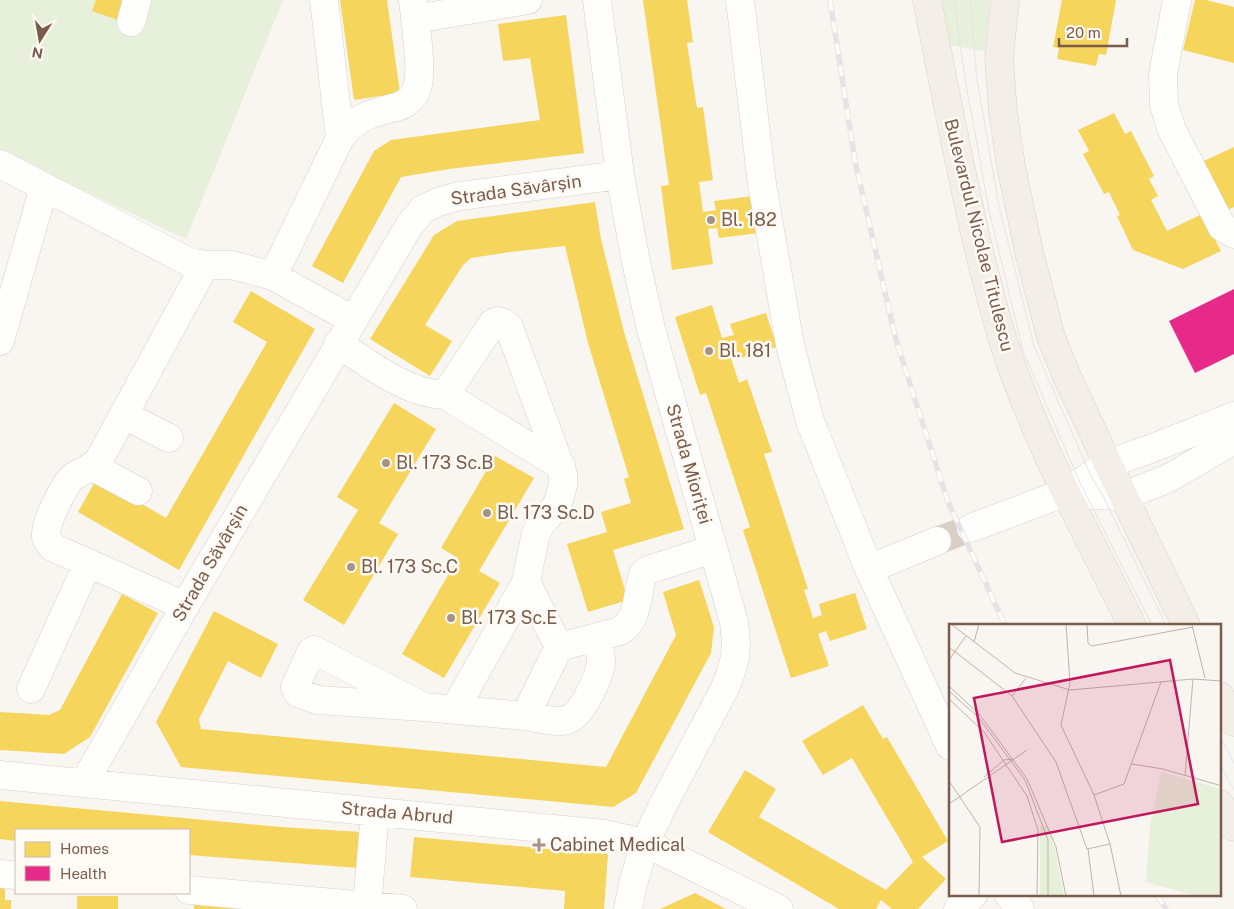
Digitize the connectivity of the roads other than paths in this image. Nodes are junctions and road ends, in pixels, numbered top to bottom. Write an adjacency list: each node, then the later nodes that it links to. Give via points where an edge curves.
1 (324, 0): 9 (street)
2 (528, 0): 8 (street)
3 (597, 0): 11 (street, Strada Mioriței)
4 (740, 0): 34 (street, via 762,184 790,344 810,421)
5 (927, 0): 28 (main road, Bulevardul Nicolae Titulescu, via 969,210 993,308 1029,410)
6 (1005, 0): 24 (main road, via 999,58 1003,112 1029,252 1051,337)
7 (1177, 0): 13 (street, via 1163,74 1164,105 1172,130 1222,227)
8 (414, 10): 9 (street, via 420,74 418,87 410,100 399,107 369,113)
9 (340, 138): 15 (street)
10 (0, 164): 12 (street)
11 (620, 175): 16 (street, Strada Săvârșin, via 459,196 423,209 409,226); 32 (street, Strada Mioriței, via 651,329)
12 (44, 187): 14 (street, via 172,255); 17 (street)
13 (1234, 234)
14 (205, 265): 15 (street, via 232,265); 20 (street)
15 (273, 276): 16 (street)
16 (352, 320): 18 (street, Strada Săvârșin)
17 (0, 341)
18 (338, 344): 19 (street, via 402,383 432,395); 36 (street, Strada Săvârșin)
19 (445, 395): 26 (street); 26 (street, via 493,323 504,322 509,327)
20 (124, 415): 22 (street); 25 (street)
21 (1234, 416): 24 (street)
22 (169, 438)
23 (1234, 440): 29 (street, via 1169,478)
24 (1108, 464): 28 (street); 29 (main road)
25 (94, 467): 27 (street); 33 (street, via 74,476 66,484 47,526 46,538 52,547)
26 (562, 470): 35 (street, via 560,497 534,537)
27 (138, 491)
28 (1066, 492): 29 (street); 30 (street); 37 (main road, Bulevardul Nicolae Titulescu)
29 (1124, 496): 38 (main road)
30 (971, 528)
31 (937, 541): 34 (street)
32 (713, 549): 39 (street, via 648,570 643,574 629,625); 53 (street, Strada Mioriței, via 734,622 735,658 726,686)
33 (88, 562): 36 (street); 41 (street)
34 (869, 569): 47 (street)
35 (526, 582): 40 (street); 44 (street)
36 (185, 606): 49 (street, Strada Săvârșin)
37 (1132, 624)
38 (1186, 624)
39 (596, 638): 40 (street); 45 (street, via 601,654 599,674 576,715 565,721)
40 (559, 647): 45 (street)
41 (31, 689)
42 (1222, 700): 46 (main road)
43 (424, 707): 44 (street)
44 (454, 709): 45 (street)
45 (525, 716)
46 (1234, 722)
47 (949, 744)
48 (0, 775): 49 (street, Strada Abrud)
49 (84, 783): 51 (street, Strada Abrud)
50 (1222, 807): 52 (main road)
51 (375, 812): 53 (street, Strada Abrud, via 604,834); 59 (street)
52 (1234, 827)
53 (645, 843): 61 (street, Strada Mioriței); 62 (street, Strada Abrud)
54 (0, 874): 55 (street)
55 (15, 875)
56 (190, 890): 59 (street)
57 (972, 896): 63 (street)
58 (1010, 896): 64 (street)
59 (367, 907): 60 (street)
60 (403, 909)
61 (628, 909)
62 (779, 909)
63 (958, 909)
64 (1020, 909)

